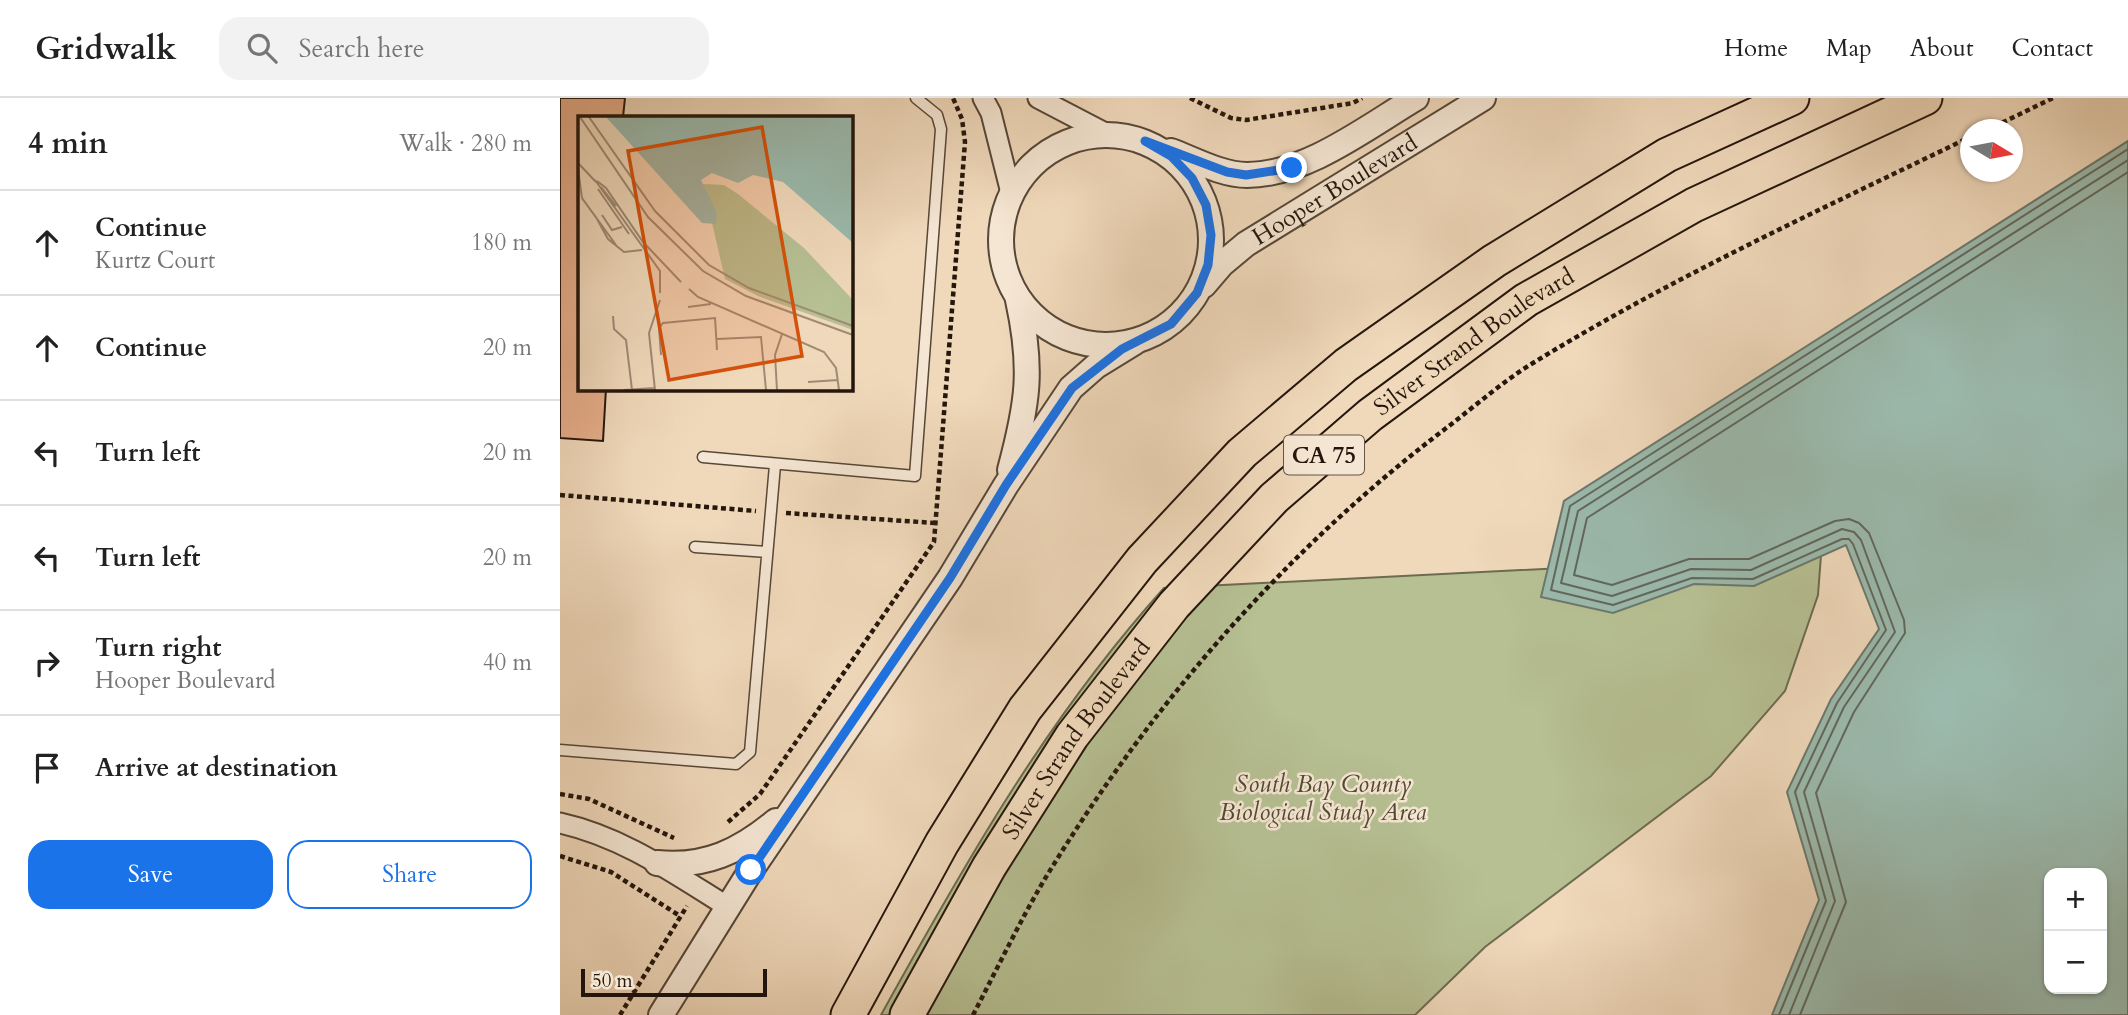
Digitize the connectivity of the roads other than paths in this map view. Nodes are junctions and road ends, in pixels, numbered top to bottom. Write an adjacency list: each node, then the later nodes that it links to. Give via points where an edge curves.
1 (916, 98): 15 (lane, via 937,115 941,130 915,476)
2 (983, 98): 10 (street)
3 (1038, 98): 8 (street)
4 (1416, 98): 9 (street, Hooper Boulevard, via 1314,159 1263,174 1227,172)
5 (1482, 98): 11 (street, Hooper Boulevard, via 1246,244)
6 (1792, 98): 25 (highway, CA 75, via 1667,155 1494,261 1346,365 1242,453 1142,560 1025,709 942,843)
7 (1925, 98): 26 (highway, Silver Strand Boulevard / CA 75, via 1694,205 1526,300 1370,415 1274,498 1174,605 1072,736 989,867)
8 (1105, 134): 9 (street); 10 (street, via 1076,138 1049,150 1027,169)
9 (1145, 141): 11 (street, via 1171,156 1192,178 1206,205 1211,235 1208,265)
10 (1011, 193): 12 (street, via 1000,229 1003,265)
11 (1197, 293): 13 (street, via 1171,324)
12 (1018, 299): 13 (street, via 1035,319 1057,334 1109,346); 16 (street, via 1029,379)
13 (1135, 342): 16 (street, via 1096,366 1072,388)
14 (703, 457): 15 (lane)
15 (775, 465): 18 (lane)
16 (1006, 485): 20 (street, via 950,578)
17 (695, 547): 18 (lane)
18 (767, 552): 19 (lane, via 750,752 736,764)
19 (560, 750)
20 (821, 766): 22 (street, via 775,822 742,846 708,862); 23 (street)
21 (560, 823): 22 (street, via 597,832)
22 (657, 863): 23 (street)
23 (728, 907): 24 (street)
24 (661, 1015)
25 (848, 1015)
26 (907, 1015)

